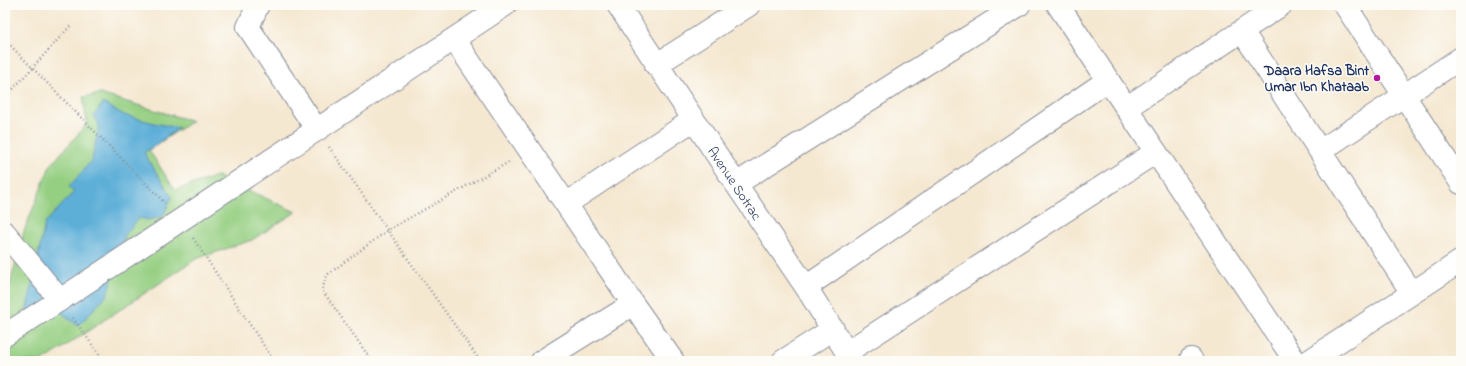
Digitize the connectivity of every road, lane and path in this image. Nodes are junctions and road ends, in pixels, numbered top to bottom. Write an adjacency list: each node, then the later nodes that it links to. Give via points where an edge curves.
1 (258, 5): 21 (street, via 248,27)
2 (505, 5): 11 (street)
3 (618, 5): 14 (street, Avenue Sotrac)
4 (749, 5): 14 (street)
5 (1019, 5): 26 (street)
6 (1058, 5): 16 (street)
7 (1281, 5): 10 (street)
8 (1345, 5): 17 (street)
9 (72, 24): 15 (path)
10 (1242, 31): 19 (street); 24 (street)
11 (454, 39): 21 (street); 22 (street)
12 (5, 40): 15 (path)
13 (1461, 58): 17 (street)
14 (656, 65): 20 (street, Avenue Sotrac)
15 (32, 68): 18 (path); 28 (path)
16 (1108, 80): 19 (street); 32 (street)
17 (1404, 96): 24 (street); 25 (street)
18 (5, 98)
19 (1126, 108): 23 (street)
20 (694, 120): 26 (street, Avenue Sotrac); 27 (street)
21 (317, 130): 28 (street); 29 (path)
22 (529, 150): 27 (street); 29 (path)
23 (1156, 152): 38 (street); 46 (street)
24 (1320, 152): 33 (street)
25 (1461, 183)
26 (736, 184): 32 (street, Avenue Sotrac)
27 (566, 204): 35 (street)
28 (181, 219): 34 (street); 40 (path)
29 (388, 230): 41 (path, via 327,275 322,290); 42 (path)
30 (5, 233): 34 (street)
31 (1461, 261): 33 (street)
32 (806, 286): 36 (street, Avenue Sotrac)
33 (1412, 294): 47 (street)
34 (60, 300): 37 (street); 39 (path)
35 (632, 304): 43 (street); 44 (street)
36 (833, 329): 38 (street, Avenue Sotrac); 45 (street)
37 (5, 335)
38 (850, 357)
39 (104, 361)
40 (274, 361)
41 (372, 361)
42 (480, 361)
43 (542, 361)
44 (673, 361)
45 (783, 361)
46 (1295, 361)
47 (1309, 361)

